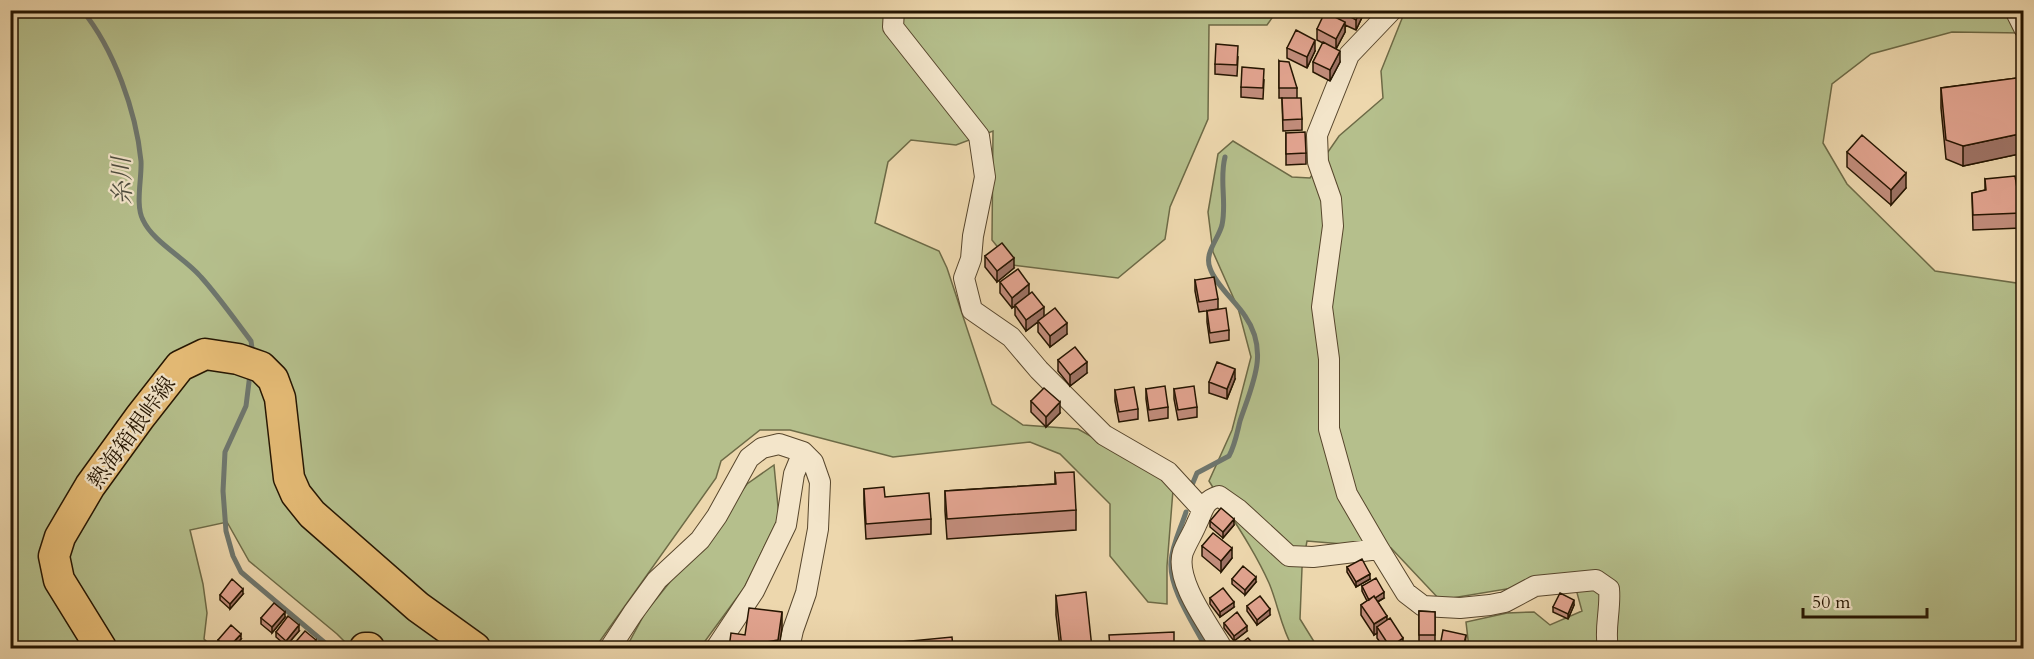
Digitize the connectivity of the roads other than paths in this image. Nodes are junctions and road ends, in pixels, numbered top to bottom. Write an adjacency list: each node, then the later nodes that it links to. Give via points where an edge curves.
1 (894, 10): 6 (street, via 893,27 979,136 985,177 964,278 972,310 1011,337 1104,435 1168,472)
2 (1392, 10): 7 (street, via 1349,55 1317,135 1318,162 1331,200 1333,226 1322,307 1329,359 1329,429 1347,495)
3 (2015, 10): 4 (street)
4 (2024, 28)
5 (803, 452): 10 (street, via 779,444 762,448 749,458 700,540 657,580); 11 (street, via 794,474 786,525 754,591); 12 (street, via 813,462 820,482 818,529 806,593)
6 (1202, 508): 7 (street, via 1210,499 1220,496 1289,555 1313,557); 13 (street, via 1182,554 1185,584)
7 (1379, 549): 14 (street, via 1406,593 1423,606 1461,608 1505,603 1535,586 1596,580 1609,589)
8 (100, 648): 9 (main road, 熱海箱根峠線, via 59,580 54,556 60,537 90,486 180,366 205,354 238,358 261,367 273,379 280,398 289,478 296,494 312,514 409,599)
9 (475, 648)
10 (610, 648)
11 (716, 648)
12 (789, 648)
13 (1222, 648)
14 (1608, 648)

